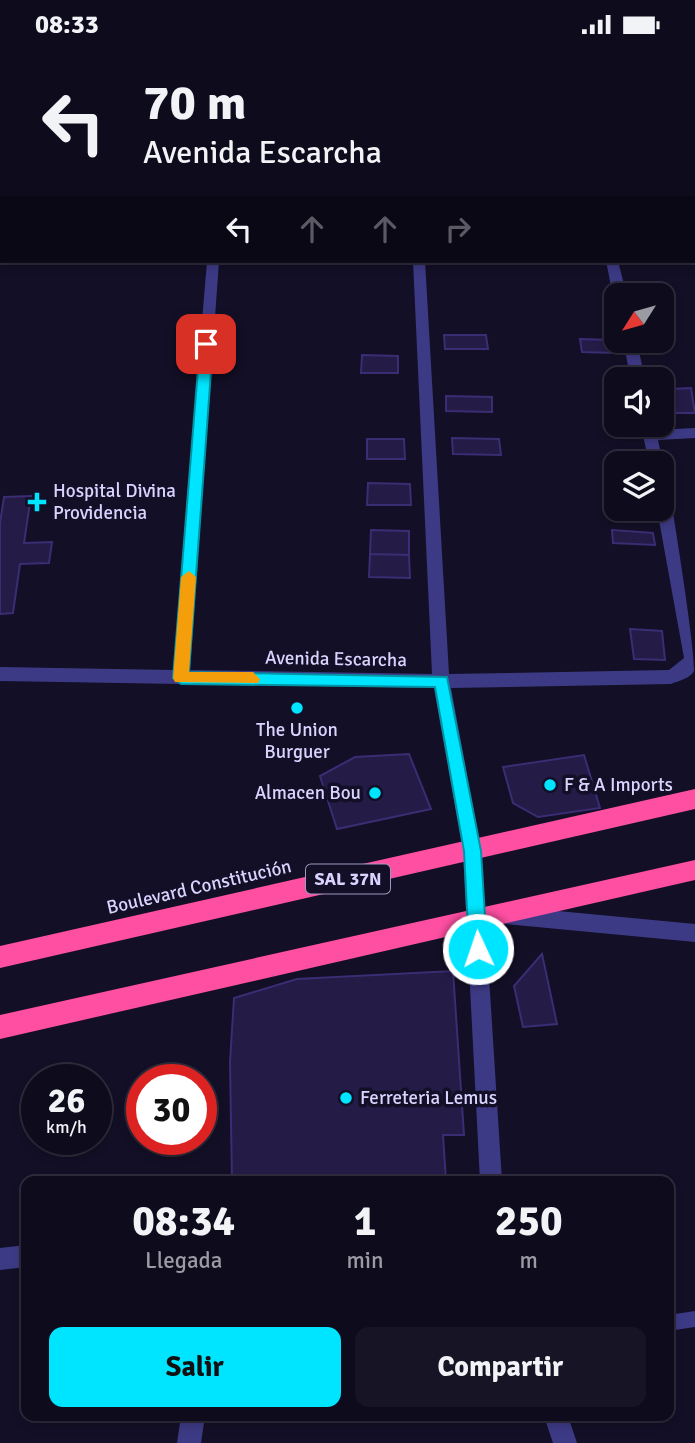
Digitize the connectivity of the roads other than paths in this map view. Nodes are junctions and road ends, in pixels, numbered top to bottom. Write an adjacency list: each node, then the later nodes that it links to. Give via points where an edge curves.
1 (213, 263): 9 (street)
2 (419, 263): 10 (street)
3 (612, 263): 4 (street)
4 (617, 283)
5 (674, 432): 6 (street)
6 (695, 433)
7 (667, 521): 10 (street, Avenida Escarcha, via 693,660 684,671 671,677)
8 (0, 674): 9 (street, Avenida Escarcha)
9 (181, 678): 10 (street, Avenida Escarcha)
10 (441, 681): 12 (street)
11 (695, 799): 12 (highway, Boulevard Constitución / SAL 37N)
12 (472, 851): 15 (street); 17 (highway, Boulevard Constitución / SAL 37N)
13 (695, 870): 14 (highway)
14 (506, 915): 15 (highway); 16 (street)
15 (477, 923): 18 (highway, via 232,972); 19 (street)
16 (695, 933)
17 (0, 957)
18 (0, 1027)
19 (491, 1176)
20 (21, 1257): 21 (street)
21 (0, 1259)
22 (695, 1319): 23 (lane)
23 (674, 1322)
24 (191, 1421): 26 (street)
25 (558, 1421): 27 (street)
26 (189, 1443)
27 (565, 1443)

